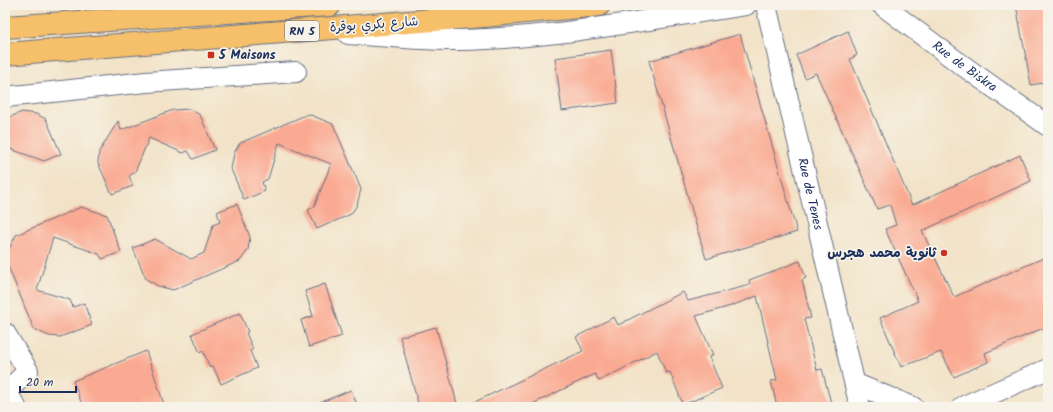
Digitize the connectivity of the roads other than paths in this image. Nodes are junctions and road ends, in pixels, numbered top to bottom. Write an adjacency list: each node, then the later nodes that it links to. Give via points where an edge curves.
1 (330, 5): 6 (highway, شارع بكري بوقرة / RN 5)
2 (599, 5): 7 (highway, شارع بكري بوقرة / RN 5)
3 (746, 5): 7 (street, via 573,31 460,40)
4 (766, 5): 14 (street, Rue de Tenes)
5 (882, 5): 11 (street, Rue de Biskra)
6 (5, 27)
7 (292, 31): 8 (highway, شارع بكري بوقرة / RN 5)
8 (5, 54)
9 (296, 72): 10 (street, via 146,82)
10 (5, 97)
11 (1048, 126)
12 (5, 333): 15 (street, via 28,371)
13 (1048, 369): 18 (street)
14 (856, 384): 16 (street, Rue de Tenes); 17 (street)
15 (8, 395)
16 (860, 407)
17 (913, 407)
18 (962, 407)

